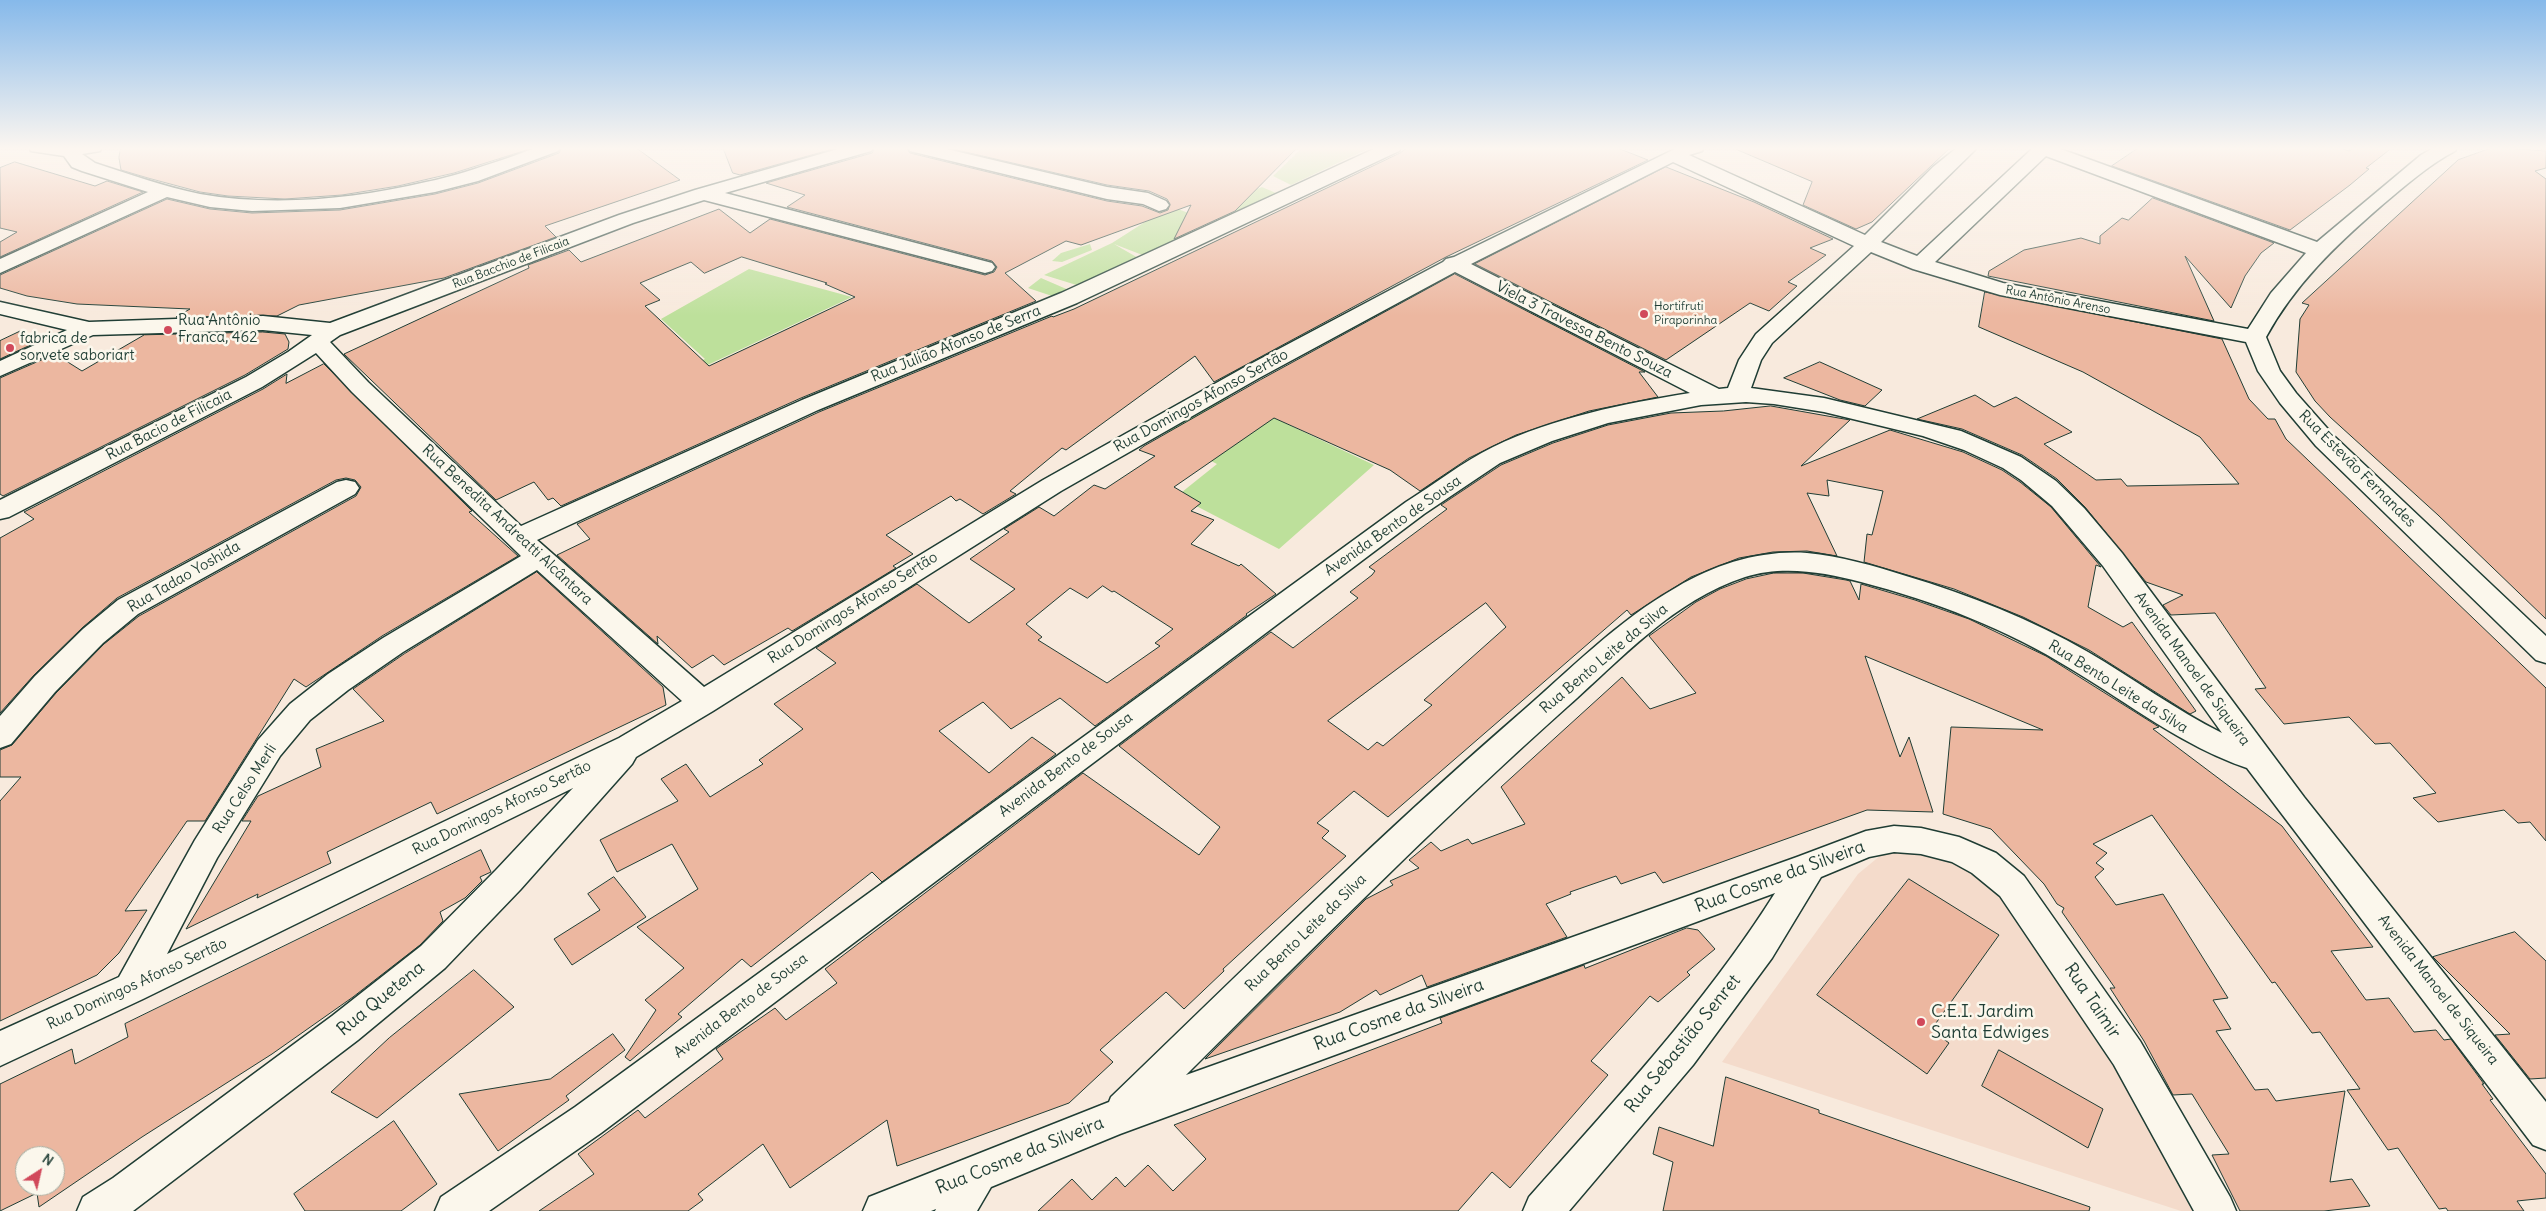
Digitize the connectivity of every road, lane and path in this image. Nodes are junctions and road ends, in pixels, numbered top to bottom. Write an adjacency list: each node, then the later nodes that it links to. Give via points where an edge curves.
1 (138, 204): 19 (street)
2 (239, 204): 3 (street)
3 (308, 204)
4 (673, 204): 23 (street, Rua Bacchio de Filicaia)
5 (739, 204): 20 (street)
6 (1156, 204): 14 (street)
7 (1270, 204): 29 (street, Rua Julião Afonso de Serra, via 1069,298 810,404)
8 (1572, 204): 17 (street, Rua Domingos Afonso Sertão)
9 (1786, 204): 15 (street, Rua Antônio Arenso)
10 (1907, 204): 15 (street)
11 (1984, 204): 18 (street)
12 (2194, 204): 16 (street)
13 (2371, 204): 16 (street)
14 (1159, 205)
15 (1866, 245): 18 (street, Rua Antônio Arenso); 26 (street, via 1764,339)
16 (2318, 250): 24 (street, via 2284,288)
17 (1454, 263): 26 (street, Viela 3 Travessa Bento Souza); 31 (street, Rua Domingos Afonso Sertão, via 1111,451)
18 (1920, 265): 24 (street, Rua Antônio Arenso, via 2000,289)
19 (0, 267)
20 (985, 267)
21 (0, 308): 22 (street)
22 (89, 329): 23 (street, via 263,323); 25 (street)
23 (325, 335): 28 (street, Rua Bacio de Filicaia, via 254,382); 29 (street, Rua Benedita Andreatti Alcântara, via 360,387)
24 (2255, 337): 30 (street, Rua Estevão Fernandes, via 2269,371 2325,441)
25 (0, 369)
26 (1726, 396): 34 (street, Avenida Manoel de Siqueira, via 1772,397 1831,406 1947,435 2001,458 2043,484 2076,514 2119,568); 43 (street, Avenida Bento de Sousa, via 1626,410 1533,439 1499,454 1269,615 588,1120)
27 (346, 488): 32 (street, Rua Tadao Yoshida, via 128,607 93,636 45,684)
28 (0, 511)
29 (528, 548): 31 (street, Rua Benedita Andreatti Alcântara); 37 (street, Rua Celso Merli, via 300,712 269,748 211,840)
30 (2546, 653)
31 (703, 703): 33 (street, Rua Domingos Afonso Sertão)
32 (0, 736)
33 (630, 746): 37 (street, Rua Domingos Afonso Sertão); 42 (street, Rua Quetena, via 433,957)
34 (2258, 760): 39 (street, Rua Bento Leite da Silva, via 2211,744 2178,726 2082,661 1957,603 1823,564 1793,560 1763,562 1731,572 1690,591 1654,615 1476,768); 40 (street, Avenida Manoel de Siqueira)
35 (1921, 841): 36 (street, Rua Cosme da Silveira, via 1894,839 1866,844); 47 (street, Rua Taimir, via 1959,850 1984,863 2012,886 2127,1053)
36 (1809, 867): 39 (street, Rua Cosme da Silveira); 46 (street, Rua Sebastião Senret, via 1760,947 1680,1053)
37 (131, 988): 38 (street, Rua Domingos Afonso Sertão)
38 (0, 1049)
39 (1117, 1117): 41 (street, Rua Cosme da Silveira)
40 (2546, 1132)
41 (977, 1174): 44 (street, Rua Cosme da Silveira); 45 (street)
42 (119, 1205)
43 (455, 1211)
44 (883, 1211)
45 (955, 1211)
46 (1543, 1211)
47 (2216, 1211)

